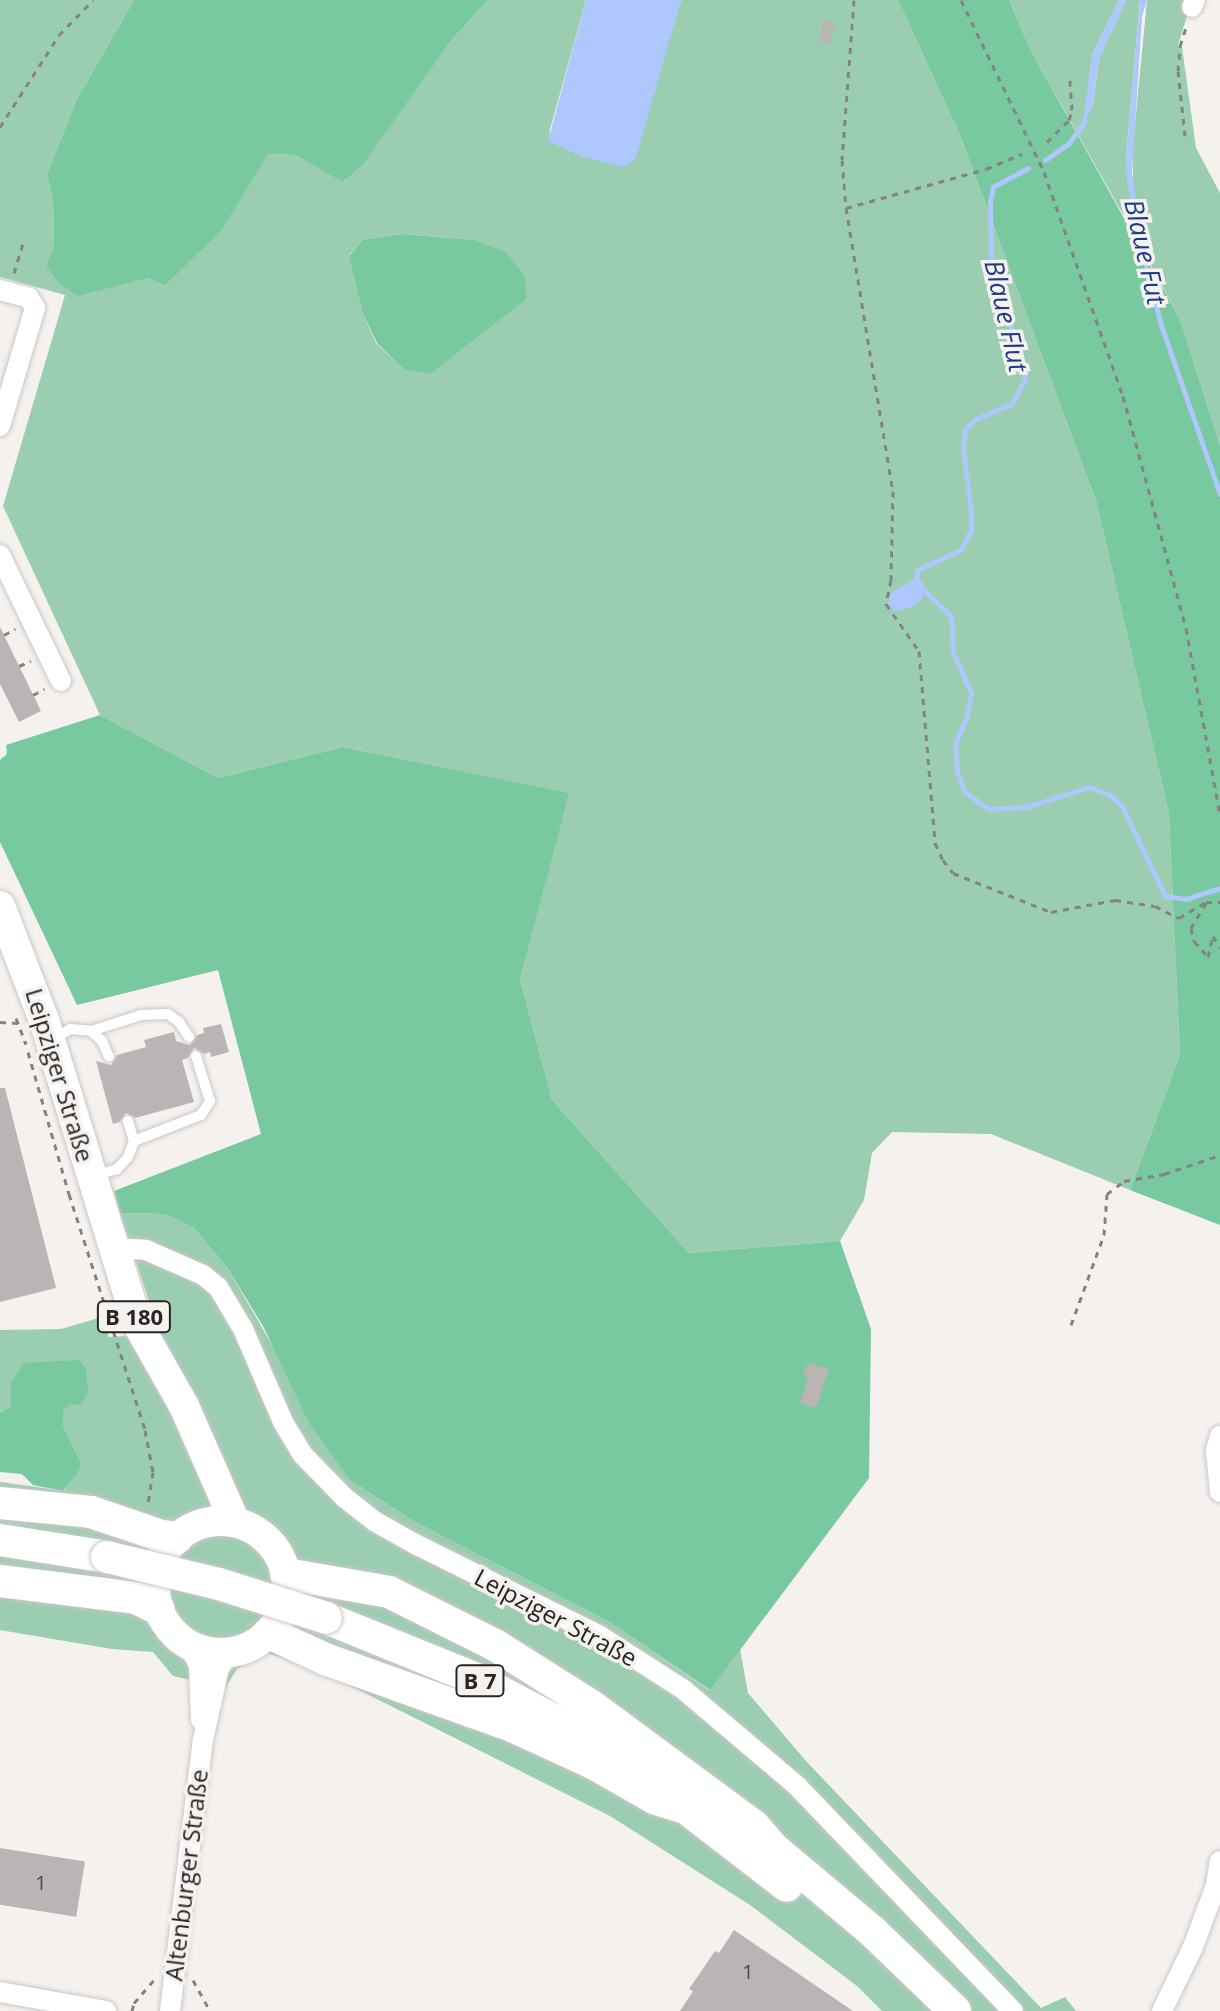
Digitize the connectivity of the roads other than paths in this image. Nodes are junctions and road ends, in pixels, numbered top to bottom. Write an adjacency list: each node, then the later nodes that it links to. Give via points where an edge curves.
1 (4, 291): 2 (street, via 29,298 35,308)
2 (0, 426)
3 (0, 555): 4 (street)
4 (61, 681)
5 (0, 906): 8 (main road, Leipziger Straße / B 180)
6 (91, 1031): 7 (lane, via 141,1015 168,1014); 8 (lane, via 70,1029); 10 (lane)
7 (189, 1037)
8 (38, 1044): 13 (main road, Leipziger Straße / B 180)
9 (196, 1056): 12 (lane, via 210,1101 201,1115)
10 (109, 1057)
11 (128, 1121): 12 (lane)
12 (134, 1141): 13 (lane, via 117,1169)
13 (91, 1177): 14 (main road, Leipziger Straße / B 180)
14 (111, 1248): 15 (main road, Leipziger Straße / B 180, via 137,1323); 38 (street, Leipziger Straße, via 146,1250 218,1287 243,1329 283,1422 303,1455 345,1498 374,1521 600,1636 684,1690 797,1786)
15 (196, 1434): 19 (main road, Leipziger Straße / B 180); 20 (main road, Leipziger Straße / B 180, via 203,1493)
16 (1220, 1436): 17 (street)
17 (1220, 1492)
18 (0, 1503): 20 (highway, via 91,1512 142,1530)
19 (235, 1522): 20 (main road); 22 (main road, via 263,1535)
20 (188, 1531): 24 (main road, B 180, via 160,1563)
21 (0, 1540): 29 (highway, B 7, bridge, via 107,1557 245,1591 326,1618 474,1678)
22 (286, 1574): 25 (main road, via 286,1599); 31 (highway, via 389,1592 495,1645 642,1739 754,1826)
23 (0, 1581): 24 (highway, via 136,1598)
24 (154, 1617): 26 (main road, via 171,1629)
25 (269, 1633): 27 (main road); 30 (highway, via 325,1659 512,1726)
26 (182, 1649): 27 (main road); 28 (street, Altenburger Straße, via 199,1666)
27 (230, 1652): 28 (street, Altenburger Straße, via 219,1668)
28 (203, 1740): 35 (street, Altenburger Straße)
29 (626, 1759): 30 (highway, B 7); 31 (highway, B 7, via 651,1769)
30 (682, 1807): 36 (highway, B 7, via 809,1904)
31 (773, 1848): 37 (highway, B 7, via 873,1932)
32 (1220, 1861): 39 (street, via 1193,1947)
33 (0, 1992): 34 (street)
34 (106, 2011)
35 (170, 2011)
36 (926, 2011)
37 (955, 2011)
38 (1013, 2011)
39 (1162, 2011)

